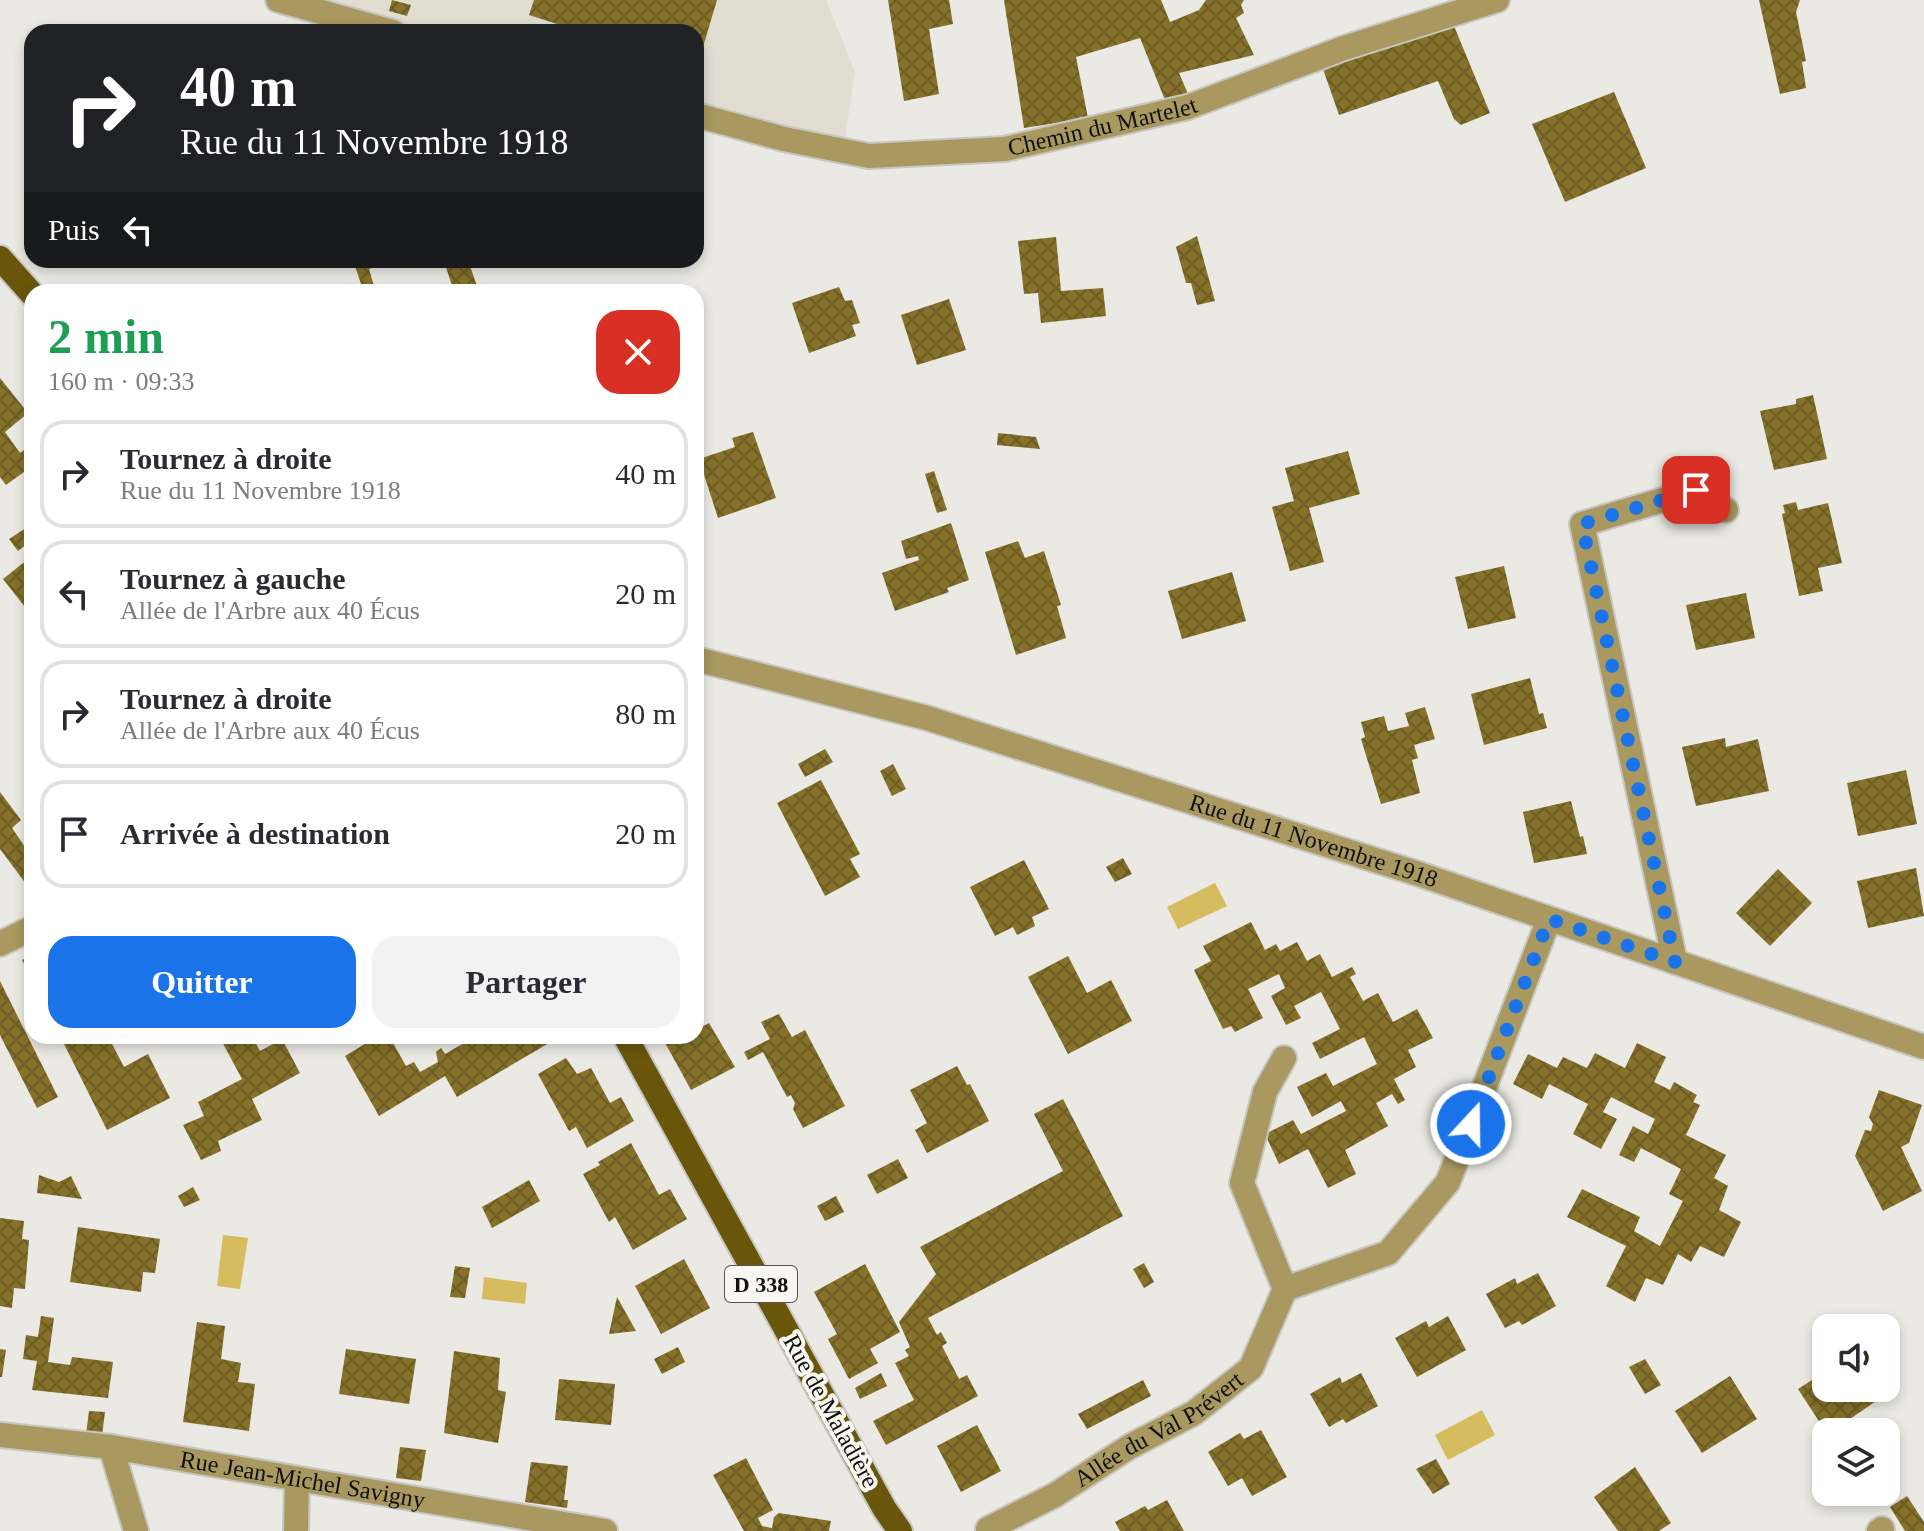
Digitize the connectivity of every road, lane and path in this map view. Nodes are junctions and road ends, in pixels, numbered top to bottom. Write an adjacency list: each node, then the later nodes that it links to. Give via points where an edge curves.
1 (1497, 0): 4 (street, Chemin du Martelet, via 1344,48 1188,107 1005,149 869,156)
2 (289, 3): 3 (street)
3 (364, 24)
4 (704, 117)
5 (0, 258): 6 (main road)
6 (24, 285)
7 (1726, 510): 12 (street, via 1696,490 1582,524)
8 (704, 661): 9 (street, Rue du 11 Novembre 1918, via 927,718)
9 (1549, 919): 12 (street, Rue du 11 Novembre 1918); 16 (street, via 1448,1182 1388,1253)
10 (24, 932): 11 (street)
11 (0, 944)
12 (1675, 962): 14 (street, Rue du 11 Novembre 1918)
13 (629, 1044): 24 (main road, Rue de Maladière / D 338)
14 (1924, 1047)
15 (1284, 1058): 16 (street, via 1265,1092 1242,1183)
16 (1285, 1289): 20 (street, Allée du Val Prévert, via 1251,1368 1194,1413)
17 (0, 1435): 18 (street, Rue Jean-Michel Savigny)
18 (111, 1447): 19 (street, Rue Jean-Michel Savigny); 21 (street)
19 (297, 1479): 22 (street); 23 (street, Rue Jean-Michel Savigny)
20 (988, 1529)
21 (136, 1531)
22 (296, 1531)
23 (605, 1531)
24 (900, 1531)

